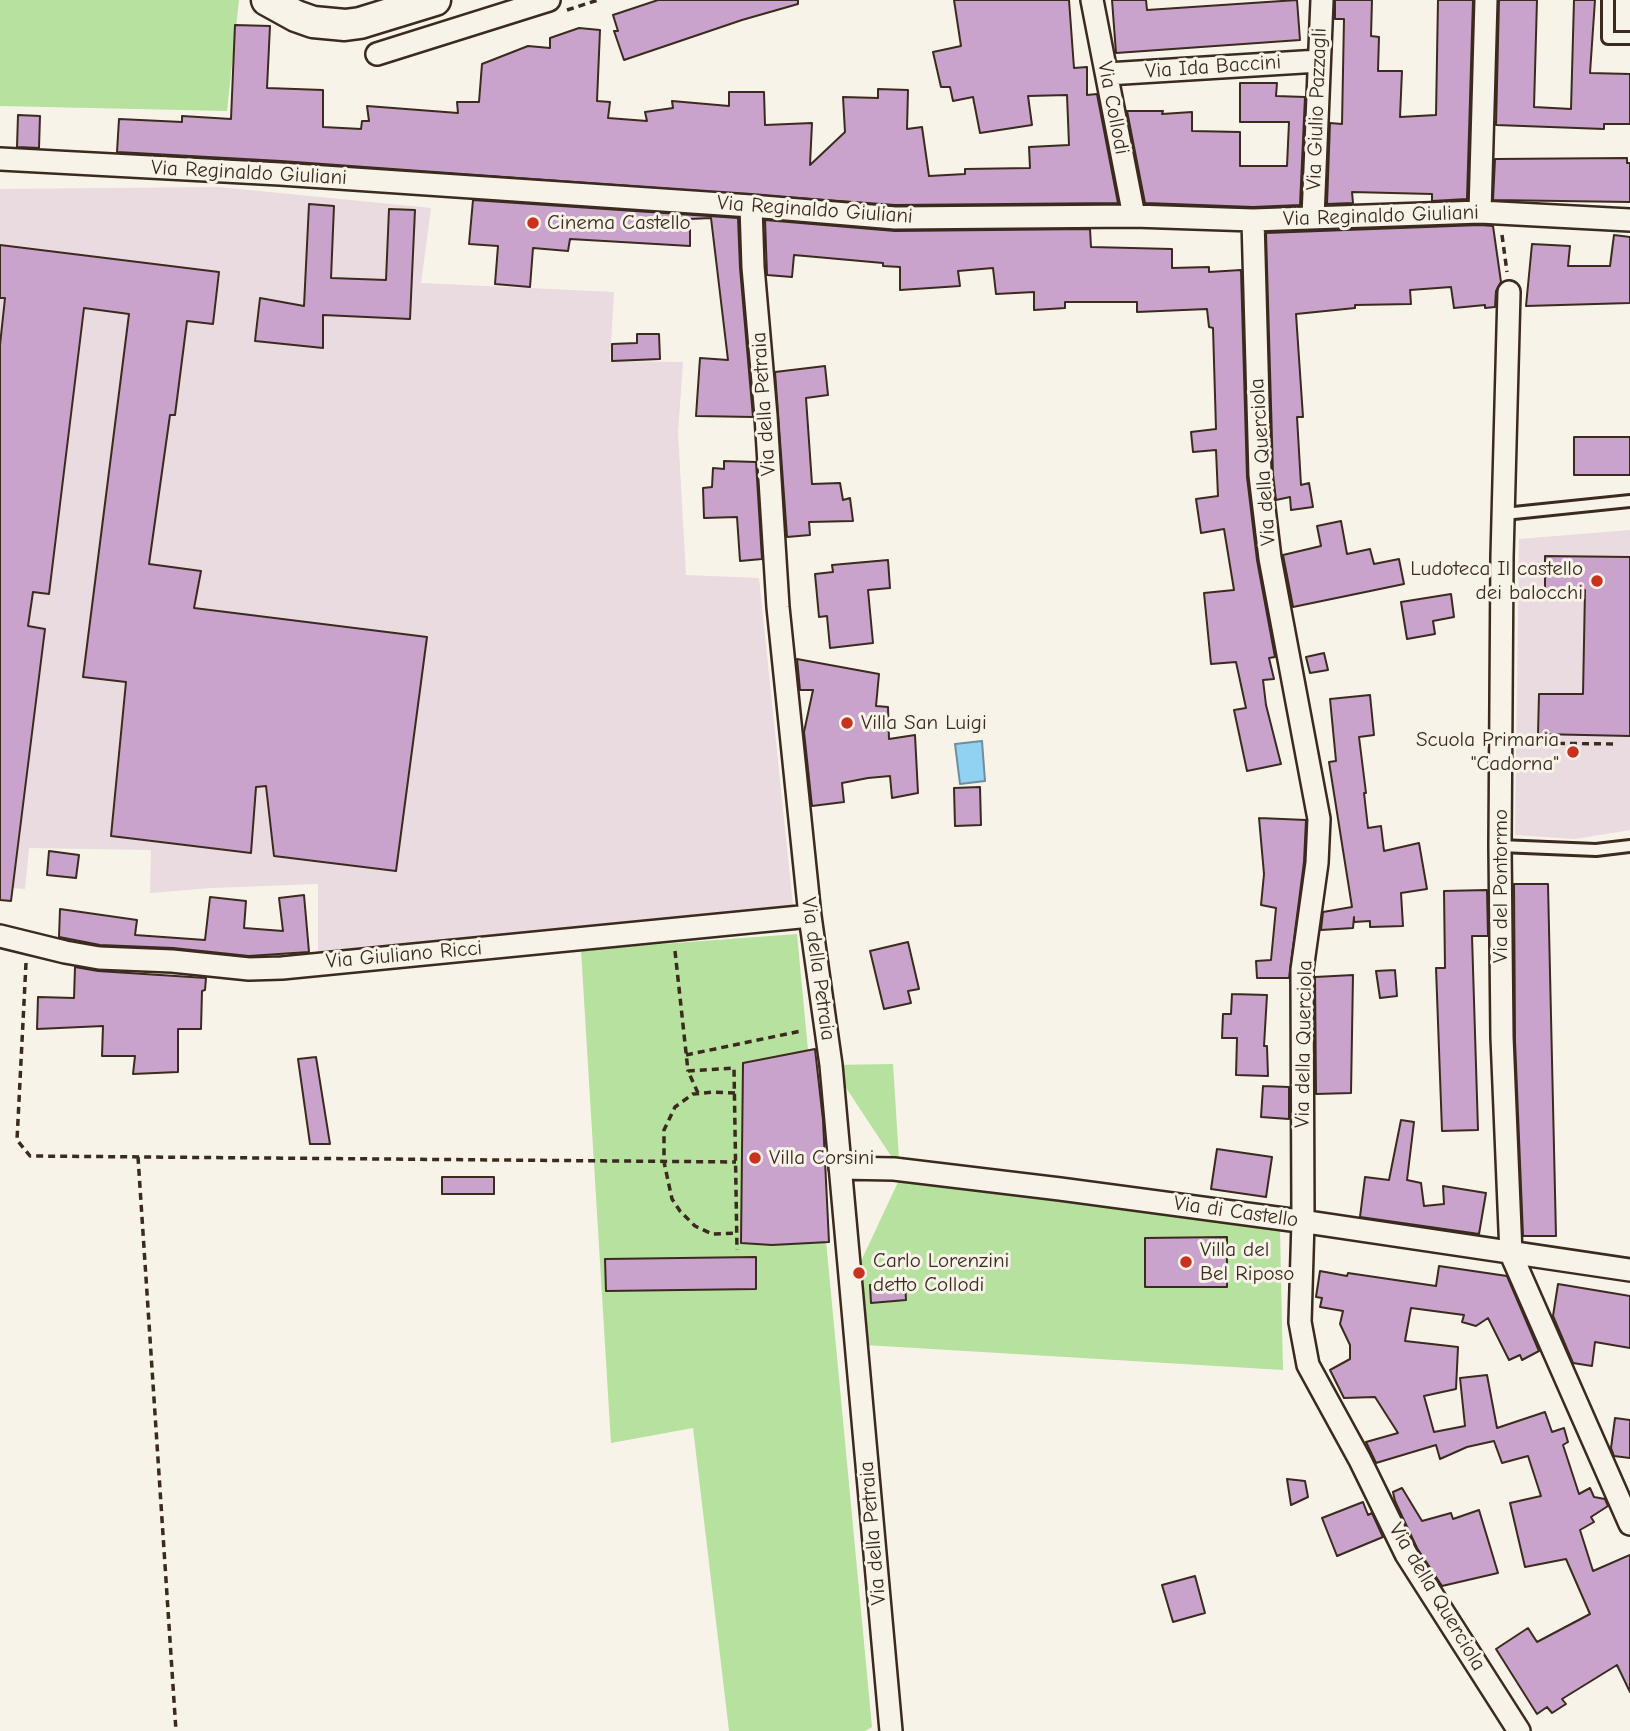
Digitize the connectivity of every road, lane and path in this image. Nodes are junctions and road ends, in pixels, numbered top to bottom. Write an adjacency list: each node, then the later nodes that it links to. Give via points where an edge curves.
1 (435, 0): 7 (main road, via 345,25 320,24)
2 (549, 0): 9 (street)
3 (1091, 0): 11 (street, Via Collodi)
4 (1322, 0): 10 (street, Via Giulio Pazzagli)
5 (1486, 0): 14 (street)
6 (1608, 0): 8 (lane, via 1608,38)
7 (275, 3)
8 (1630, 38)
9 (377, 54)
10 (1319, 61): 11 (street, Via Ida Baccini); 16 (street, Via Giulio Pazzagli)
11 (1107, 74): 15 (street, Via Collodi)
12 (0, 159): 13 (street, Via Reginaldo Giuliani)
13 (751, 206): 15 (street, Via Reginaldo Giuliani, via 895,218); 27 (street, Via della Petraia, via 778,607)
14 (1479, 212): 16 (street, Via Reginaldo Giuliani); 18 (street, Via Reginaldo Giuliani)
15 (1134, 216): 17 (street, Via Reginaldo Giuliani)
16 (1313, 218): 17 (street, Via Reginaldo Giuliani)
17 (1253, 220): 40 (street, Via della Querciola, via 1260,475 1270,558 1319,819 1302,970)
18 (1630, 220)
19 (1500, 224): 20 (path)
20 (1509, 292): 22 (street, Via del Pontormo)
21 (1630, 501): 22 (lane)
22 (1504, 513): 23 (street, Via del Pontormo)
23 (1502, 743): 24 (path); 25 (street, Via del Pontormo)
24 (1618, 744)
25 (1500, 846): 26 (lane, via 1596,850); 43 (street, Via del Pontormo)
26 (1630, 846)
27 (810, 916): 29 (street, Via Giuliano Ricci, via 282,968 99,958); 39 (street, Via della Petraia)
28 (0, 936): 29 (street, Via Giuliano Ricci)
29 (27, 943): 36 (path, via 16,1140 30,1156)
30 (675, 950): 32 (path)
31 (801, 1031): 32 (path)
32 (686, 1055): 33 (path)
33 (688, 1071): 34 (path); 35 (path, via 734,1068)
34 (698, 1093): 35 (path); 37 (path, via 676,1107 664,1130)
35 (735, 1093): 38 (path)
36 (138, 1157): 37 (path); 46 (path)
37 (664, 1161): 38 (path); 41 (path, via 672,1199 695,1226 712,1234)
38 (736, 1162): 41 (path)
39 (840, 1168): 40 (street, Via di Castello, via 894,1168); 47 (street, Via della Petraia)
40 (1303, 1222): 43 (street, Via di Castello); 48 (street, Via della Querciola, via 1300,1322 1308,1365 1406,1553)
41 (737, 1233): 42 (path)
42 (737, 1250)
43 (1511, 1254): 44 (street, Via di Castello); 45 (street, Via del Pontormo)
44 (1630, 1270)
45 (1630, 1524)
46 (176, 1731)
47 (891, 1731)
48 (1519, 1731)

